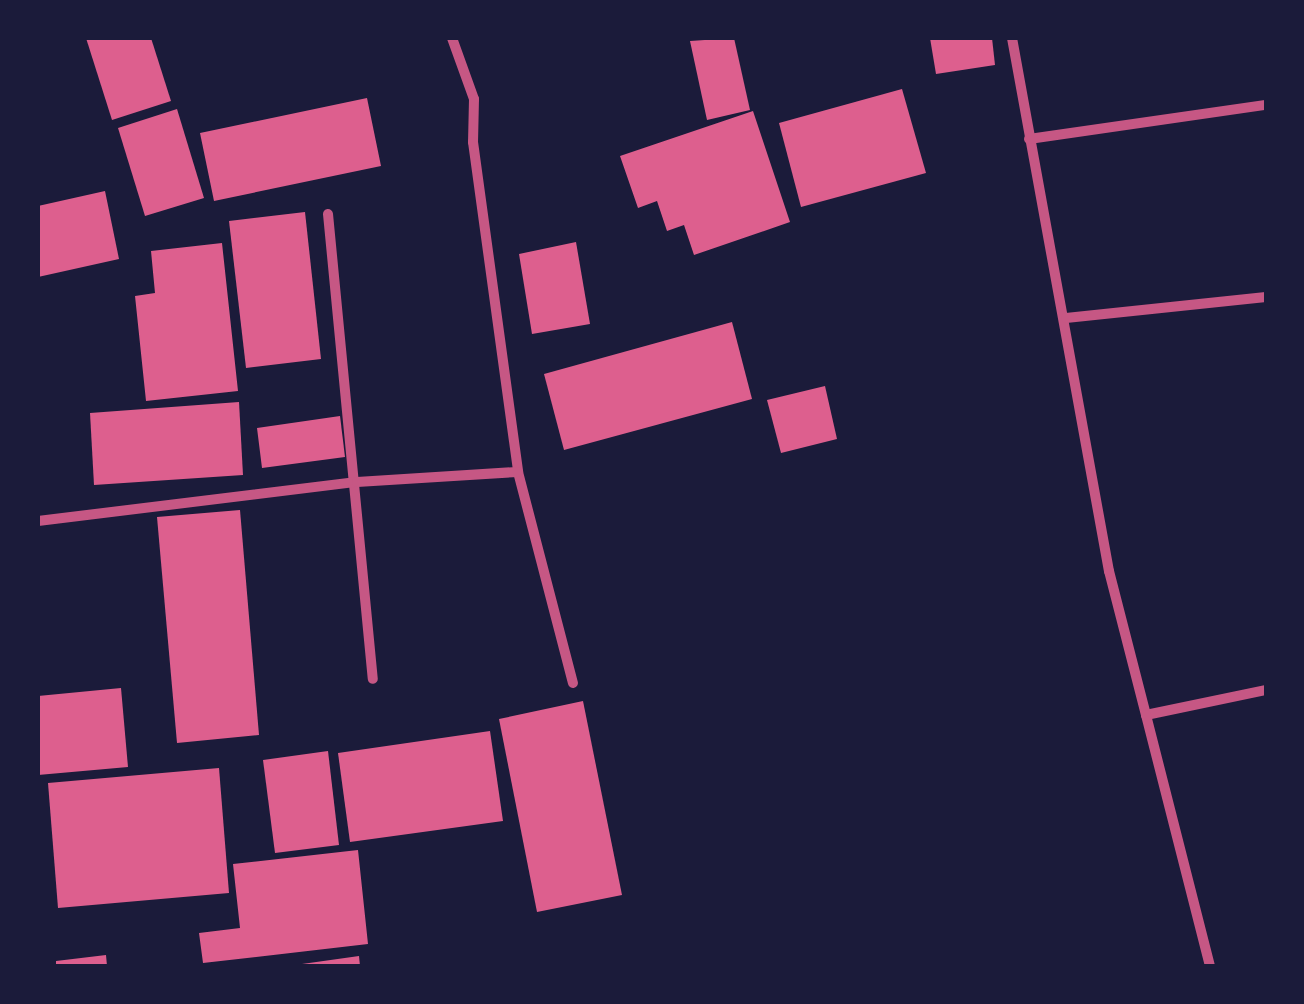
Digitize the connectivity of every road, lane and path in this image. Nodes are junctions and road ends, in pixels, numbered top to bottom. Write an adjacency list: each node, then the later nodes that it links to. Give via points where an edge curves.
1 (452, 38): 8 (street, via 474,98 473,142)
2 (1012, 38): 4 (street)
3 (1266, 106): 4 (street)
4 (1029, 139): 7 (street)
5 (328, 214): 9 (street)
6 (1266, 297): 7 (street)
7 (1066, 318): 14 (street, via 1110,571)
8 (518, 472): 9 (street); 12 (street)
9 (357, 482): 10 (street); 11 (street)
10 (38, 521)
11 (373, 679)
12 (573, 684)
13 (1266, 690): 14 (street)
14 (1146, 715): 15 (street)
15 (1210, 966)

